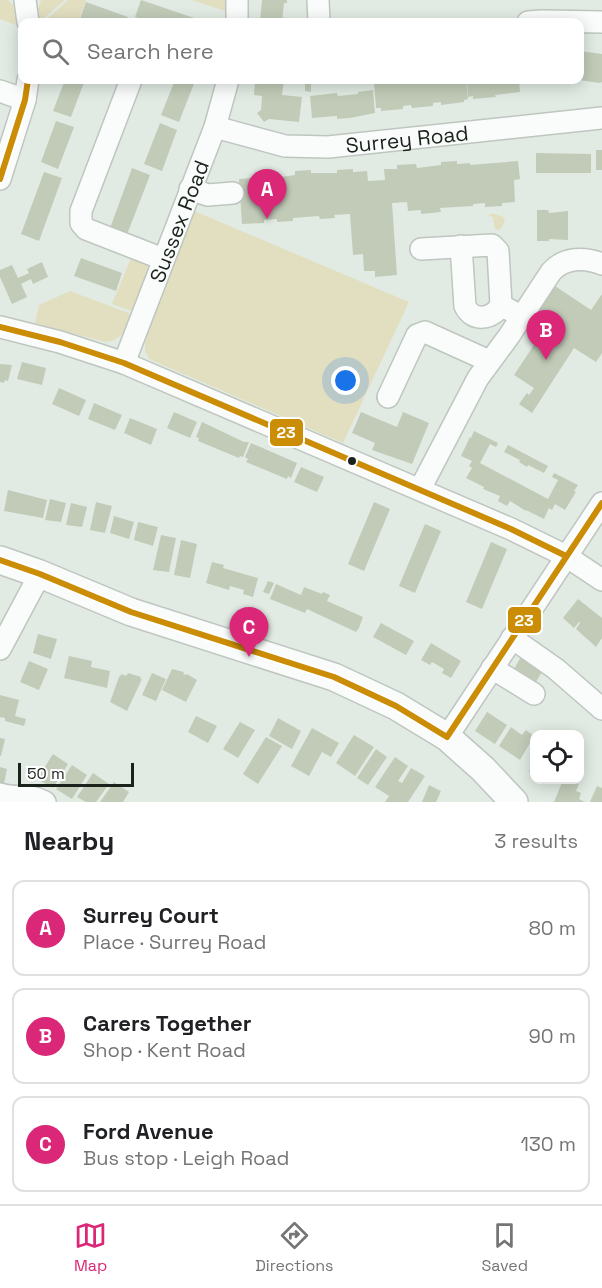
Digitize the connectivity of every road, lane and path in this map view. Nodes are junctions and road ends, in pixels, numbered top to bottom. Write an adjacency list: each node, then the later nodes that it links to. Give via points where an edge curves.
1 (26, 0): 4 (street)
2 (237, 0): 5 (street)
3 (318, 0): 6 (street)
4 (28, 18)
5 (237, 18)
6 (319, 18)
7 (584, 22): 8 (street)
8 (602, 22)
9 (129, 84): 20 (street, via 81,211 81,223 86,229)
10 (227, 84): 14 (street, Sussex Road)
11 (27, 90): 12 (street); 15 (street)
12 (0, 91)
13 (602, 118): 14 (street, Surrey Road, via 328,147 285,146)
14 (214, 127): 16 (street, Sussex Road)
15 (0, 179)
16 (190, 189): 17 (street, via 204,195); 20 (street, Sussex Road)
17 (233, 193)
18 (461, 246): 19 (street); 22 (street, via 487,244 496,248); 22 (street, via 468,311 486,317)
19 (421, 249)
20 (163, 259): 26 (street, Sussex Road)
21 (602, 264): 23 (street, via 581,259 558,265)
22 (501, 305): 23 (street)
23 (522, 317): 25 (street)
24 (0, 327): 26 (street)
25 (489, 361): 27 (street, via 424,332 417,335); 28 (street)
26 (124, 363): 28 (street)
27 (388, 397)
28 (420, 489): 30 (street)
29 (602, 503): 30 (street)
30 (566, 556): 33 (street); 34 (street)
31 (0, 560): 32 (main road)
32 (40, 574): 35 (street); 39 (main road, via 131,612 334,677 396,706)
33 (602, 580)
34 (512, 638): 36 (street); 38 (street)
35 (0, 650)
36 (492, 668): 37 (street); 39 (street)
37 (534, 694)
38 (602, 709)
39 (447, 738): 42 (main road)
40 (0, 794): 41 (street, via 33,795)
41 (45, 802)
42 (514, 802)

